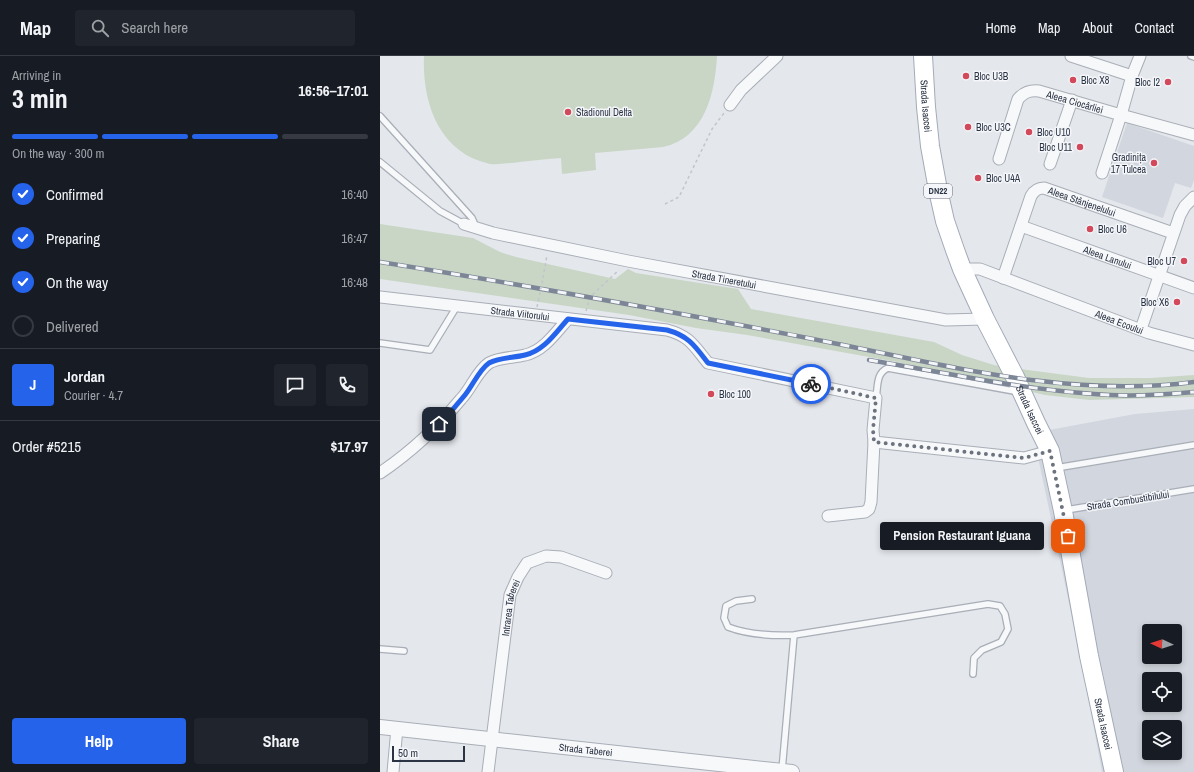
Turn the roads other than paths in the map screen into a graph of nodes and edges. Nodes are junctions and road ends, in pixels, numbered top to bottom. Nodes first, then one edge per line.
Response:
1 (777, 56) edge
2 (923, 56) edge
3 (1071, 56) edge
4 (1140, 56) edge
5 (1191, 56) edge
6 (1194, 57) edge
7 (1132, 76) junction
8 (1072, 100) junction
9 (730, 105) road end
10 (1121, 115) junction
11 (380, 116) edge
12 (1194, 135) edge
13 (999, 158) dead end
14 (380, 162) edge
15 (1050, 164) dead end
16 (1102, 173) dead end
17 (1193, 199) edge
18 (464, 224) joint
19 (1021, 226) junction
20 (476, 227) junction
21 (1173, 233) junction
22 (962, 269) junction
23 (1158, 276) junction
24 (1003, 278) junction
25 (1194, 288) edge
26 (380, 297) edge
27 (457, 306) junction
28 (568, 319) junction
29 (985, 319) junction
30 (1141, 329) junction
31 (380, 344) edge
32 (1194, 345) edge
33 (1022, 393) junction
34 (876, 398) junction
35 (874, 442) junction
36 (1194, 445) edge
37 (1050, 451) junction
38 (1054, 468) junction
39 (380, 473) edge
40 (1194, 489) edge
41 (1063, 511) junction
42 (828, 516) dead end
43 (606, 573) dead end
44 (752, 599) dead end
45 (794, 635) junction
46 (380, 649) edge
47 (404, 651) dead end
48 (973, 674) dead end
49 (380, 727) edge
50 (397, 728) junction
51 (493, 739) junction
52 (787, 771) edge
53 (393, 772) edge
54 (488, 772) edge
55 (1114, 772) edge

1 - 9 street
2 - 22 main road, Strada Isaccei / DN22
3 - 7 street
4 - 7 street
5 - 6 lane
7 - 10 street
8 - 10 street, Aleea Ciocârliei
8 - 13 street, Aleea Ciocârliei
8 - 15 street
10 - 12 street, Aleea Ciocârliei
10 - 16 street
11 - 20 lane
14 - 18 lane
17 - 21 street, Aleea Ecoului
18 - 20 street, Strada Tineretului
19 - 21 street, Aleea Stânjenelului
19 - 23 street, Aleea Lanului
19 - 24 street
20 - 29 street, Strada Tineretului
21 - 23 street, Aleea Ecoului
22 - 24 street, Aleea Ecoului
22 - 29 main road, Strada Isaccei / DN22
23 - 25 street, Aleea Lanului
23 - 30 street, Aleea Ecoului
24 - 30 street, Aleea Ecoului
26 - 27 street, Strada Viitorului
27 - 28 street, Strada Viitorului
27 - 31 lane
28 - 34 street, Strada Viitorului
28 - 39 street
29 - 33 main road, Strada Isaccei / DN22
30 - 32 street
33 - 34 lane
33 - 37 main road, Strada Isaccei / DN22
34 - 35 street
35 - 37 street
35 - 42 street
36 - 38 lane
37 - 38 main road, Strada Isaccei / DN22
38 - 41 main road, Strada Isaccei / DN22
40 - 41 lane, Strada Combustibilului
41 - 55 main road, Strada Isaccei / DN22
43 - 51 street, Intrarea Taberei
44 - 45 lane
45 - 48 lane
45 - 52 lane
46 - 47 lane
49 - 50 street, Strada Taberei
50 - 51 street, Strada Taberei
50 - 53 street
51 - 52 street, Strada Taberei
51 - 54 street, Intrarea Taberei

